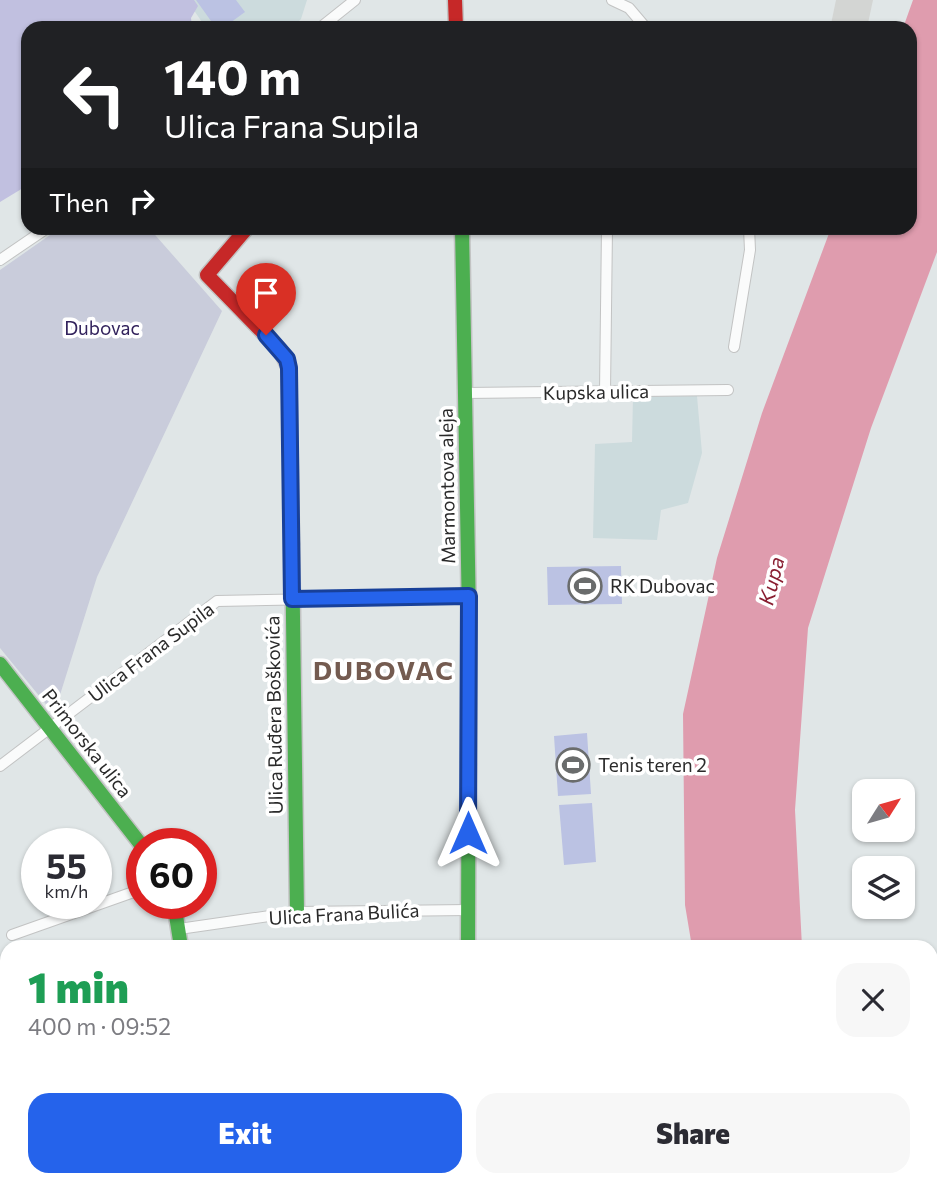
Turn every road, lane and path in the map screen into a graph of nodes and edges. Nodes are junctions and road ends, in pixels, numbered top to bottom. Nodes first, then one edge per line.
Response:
1 (355, 0) edge
2 (455, 0) edge
3 (612, 0) edge
4 (329, 21) edge
5 (456, 21) edge
6 (640, 21) edge
7 (37, 235) edge
8 (241, 235) edge
9 (462, 235) edge
10 (607, 235) edge
11 (749, 235) edge
12 (0, 260) edge
13 (734, 346) dead end
14 (728, 390) dead end
15 (605, 392) junction
16 (465, 393) junction
17 (469, 596) junction
18 (292, 599) junction
19 (0, 664) edge
20 (51, 727) junction
21 (0, 766) edge
22 (128, 828) edge
23 (126, 895) edge
24 (468, 910) junction
25 (297, 912) junction
26 (177, 919) edge
27 (179, 929) junction
28 (12, 935) dead end
29 (180, 940) edge
30 (468, 940) edge

1 - 4 street
2 - 5 main road
3 - 6 street
7 - 12 street
8 - 18 main road, Ulica Ruđera Boškovića
9 - 16 main road, Marmontova aleja
10 - 15 street
11 - 13 street
14 - 15 street, Kupska ulica
15 - 16 street, Kupska ulica
16 - 17 main road, Marmontova aleja
17 - 18 street, Ulica Frana Supila
17 - 24 main road, Marmontova aleja
18 - 20 street, Ulica Frana Supila
18 - 25 main road, Ulica Ruđera Boškovića
19 - 20 main road, Primorska ulica
20 - 21 street, Ulica Frana Supila
20 - 22 main road, Primorska ulica
23 - 28 street
24 - 25 street, Ulica Frana Bulića
24 - 30 main road, Marmontova aleja
25 - 27 street, Ulica Frana Bulića
26 - 27 main road
27 - 29 main road

